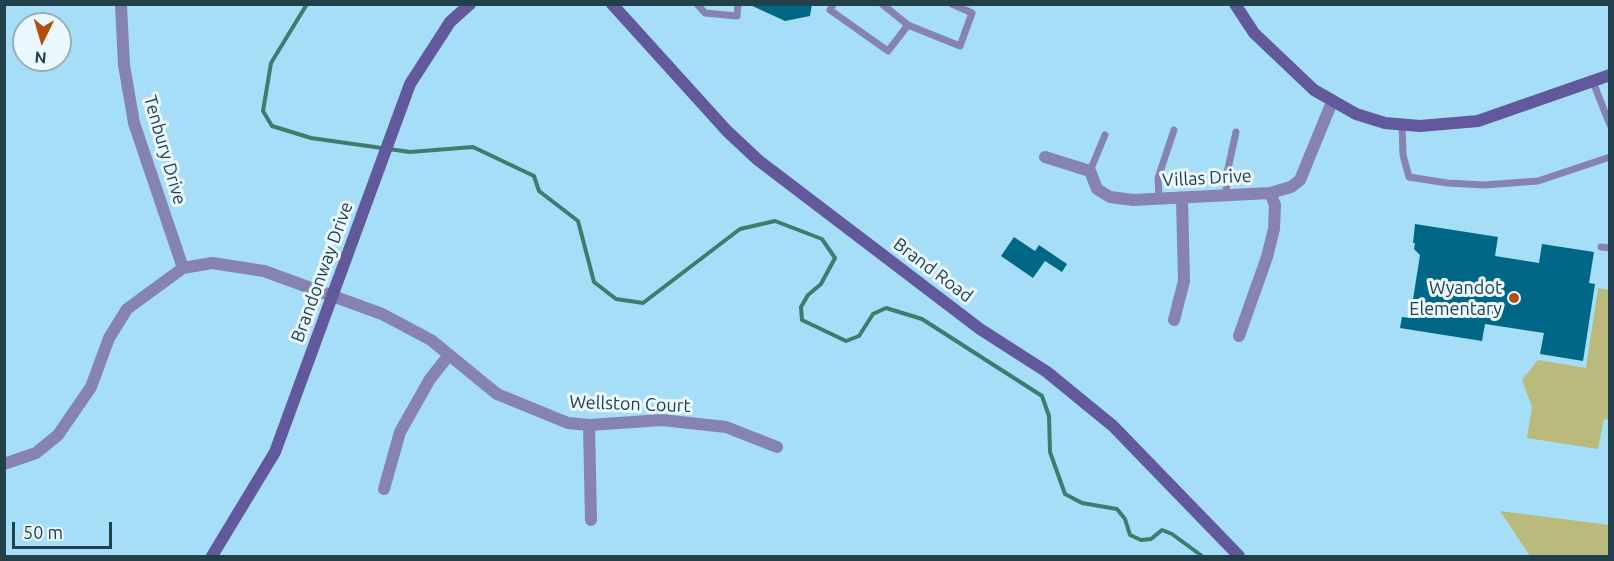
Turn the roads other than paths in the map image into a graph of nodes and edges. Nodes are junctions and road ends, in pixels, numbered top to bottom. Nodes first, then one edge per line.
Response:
1 (121, 4) edge
2 (470, 4) edge
3 (612, 4) edge
4 (697, 4) edge
5 (738, 4) edge
6 (833, 4) edge
7 (882, 4) edge
8 (952, 4) edge
9 (1235, 4) edge
10 (908, 25) junction
11 (1610, 75) edge
12 (1593, 82) junction
13 (1332, 102) junction
14 (1402, 124) junction
15 (1610, 125) edge
16 (1174, 130) dead end
17 (1236, 132) dead end
18 (1105, 135) dead end
19 (1045, 157) dead end
20 (1610, 157) edge
21 (1090, 171) junction
22 (1270, 193) junction
23 (1226, 196) junction
24 (1182, 198) junction
25 (1159, 199) junction
26 (1601, 247) dead end
27 (1610, 248) edge
28 (183, 268) junction
29 (333, 295) junction
30 (1174, 320) dead end
31 (1239, 336) dead end
32 (449, 355) junction
33 (589, 425) junction
34 (777, 447) dead end
35 (4, 464) edge
36 (384, 489) dead end
37 (591, 520) dead end
38 (212, 556) edge
39 (1239, 556) edge

1 - 28 street, Tenbury Drive
2 - 29 street, Brandonway Drive
3 - 39 street, Brand Road
4 - 5 lane
6 - 10 lane
7 - 10 lane
8 - 10 lane
9 - 13 street
11 - 12 street
12 - 14 street
12 - 15 lane
13 - 14 street
13 - 22 street, Villas Drive
14 - 20 lane
16 - 25 lane
17 - 23 lane
18 - 21 lane
19 - 21 street
21 - 25 street, Villas Drive
22 - 23 street, Villas Drive
22 - 31 street
23 - 24 street, Villas Drive
24 - 25 street, Villas Drive
24 - 30 street
26 - 27 lane
28 - 29 street, Wellston Court
28 - 35 street
29 - 32 street, Wellston Court
29 - 38 street, Brandonway Drive
32 - 33 street, Wellston Court
32 - 36 street
33 - 34 street, Wellston Court
33 - 37 street

